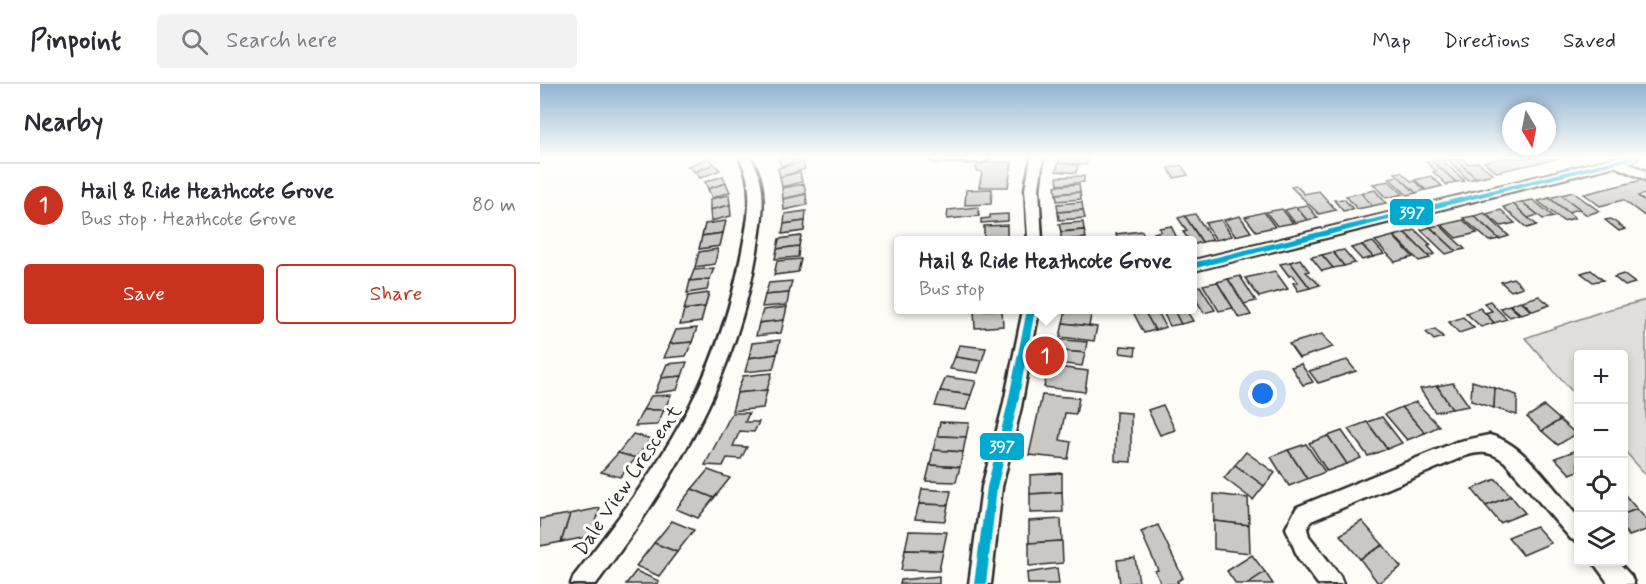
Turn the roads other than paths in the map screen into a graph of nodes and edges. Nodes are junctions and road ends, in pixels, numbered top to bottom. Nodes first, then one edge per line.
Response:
1 (755, 181) edge
2 (1032, 181) edge
3 (1537, 181) edge
4 (1035, 236) edge
5 (1197, 265) edge
6 (1030, 314) edge
7 (1574, 527) edge
8 (1608, 566) edge
9 (582, 584) edge
10 (980, 584) edge
11 (1332, 584) edge
12 (1623, 584) edge

1 - 9 street, Dale View Crescent
2 - 4 street
3 - 5 street
6 - 10 street
7 - 11 street
8 - 12 street

